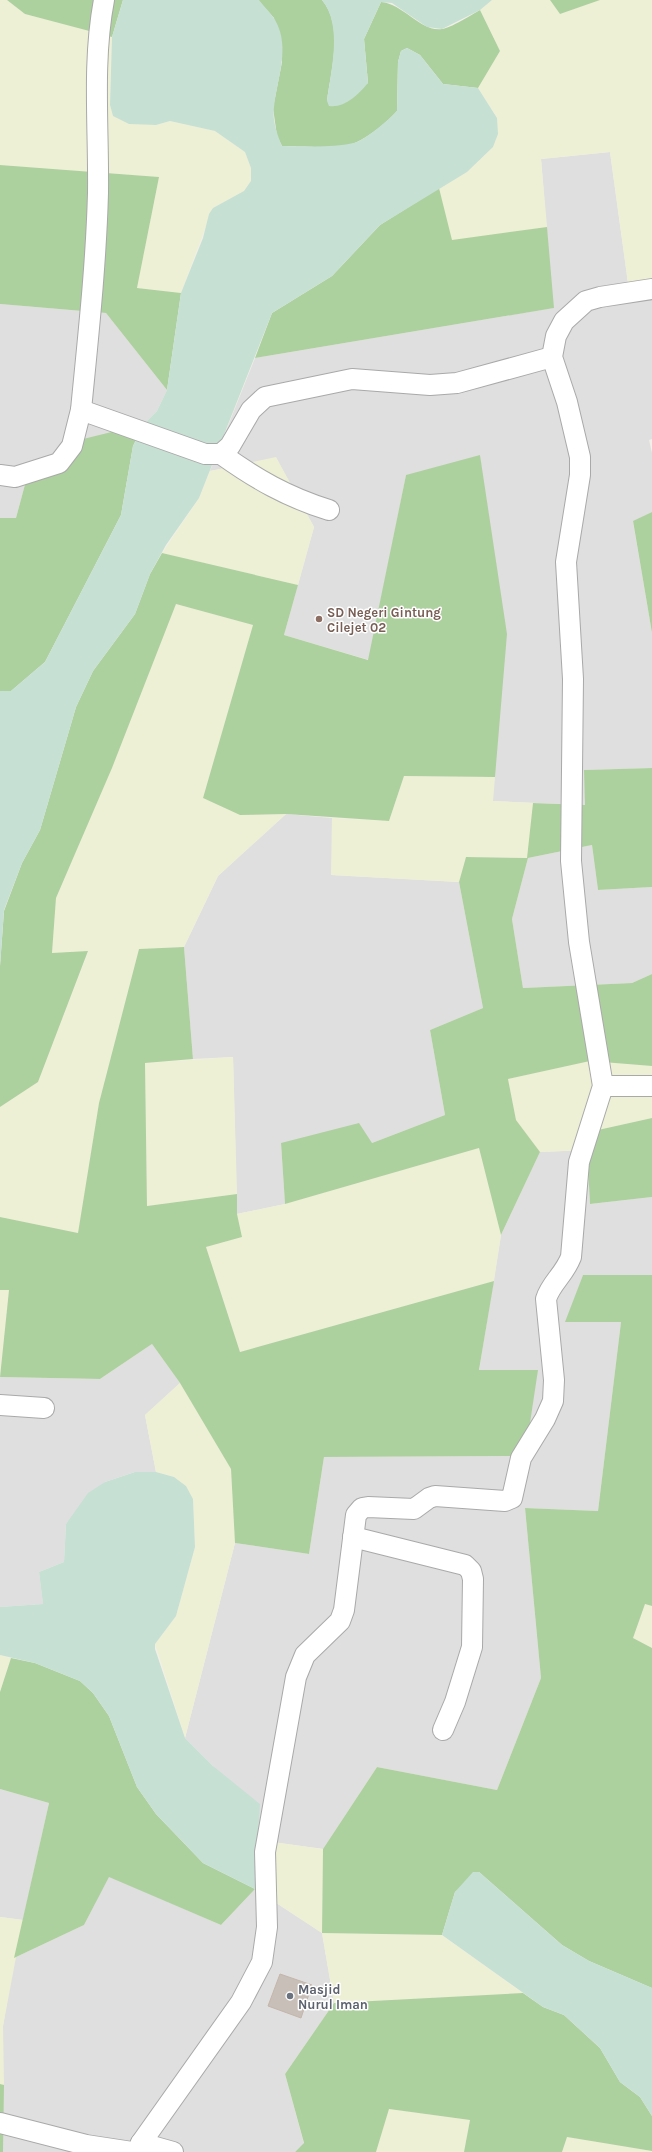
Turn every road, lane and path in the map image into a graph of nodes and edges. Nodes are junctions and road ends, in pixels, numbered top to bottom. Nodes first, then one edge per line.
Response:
1 (104, 0) edge
2 (652, 289) edge
3 (552, 357) junction
4 (81, 410) junction
5 (221, 454) junction
6 (0, 475) edge
7 (329, 510) dead end
8 (604, 1086) junction
9 (652, 1086) edge
10 (0, 1405) edge
11 (44, 1408) dead end
12 (354, 1537) junction
13 (443, 1730) dead end
14 (0, 2123) edge
15 (137, 2149) edge
16 (173, 2152) edge

1 - 4 street
2 - 3 street
3 - 5 street
3 - 8 street
4 - 5 street
4 - 6 street
5 - 7 street
8 - 9 street
8 - 12 street
10 - 11 street
12 - 13 street
12 - 15 street
14 - 15 street
15 - 16 street

